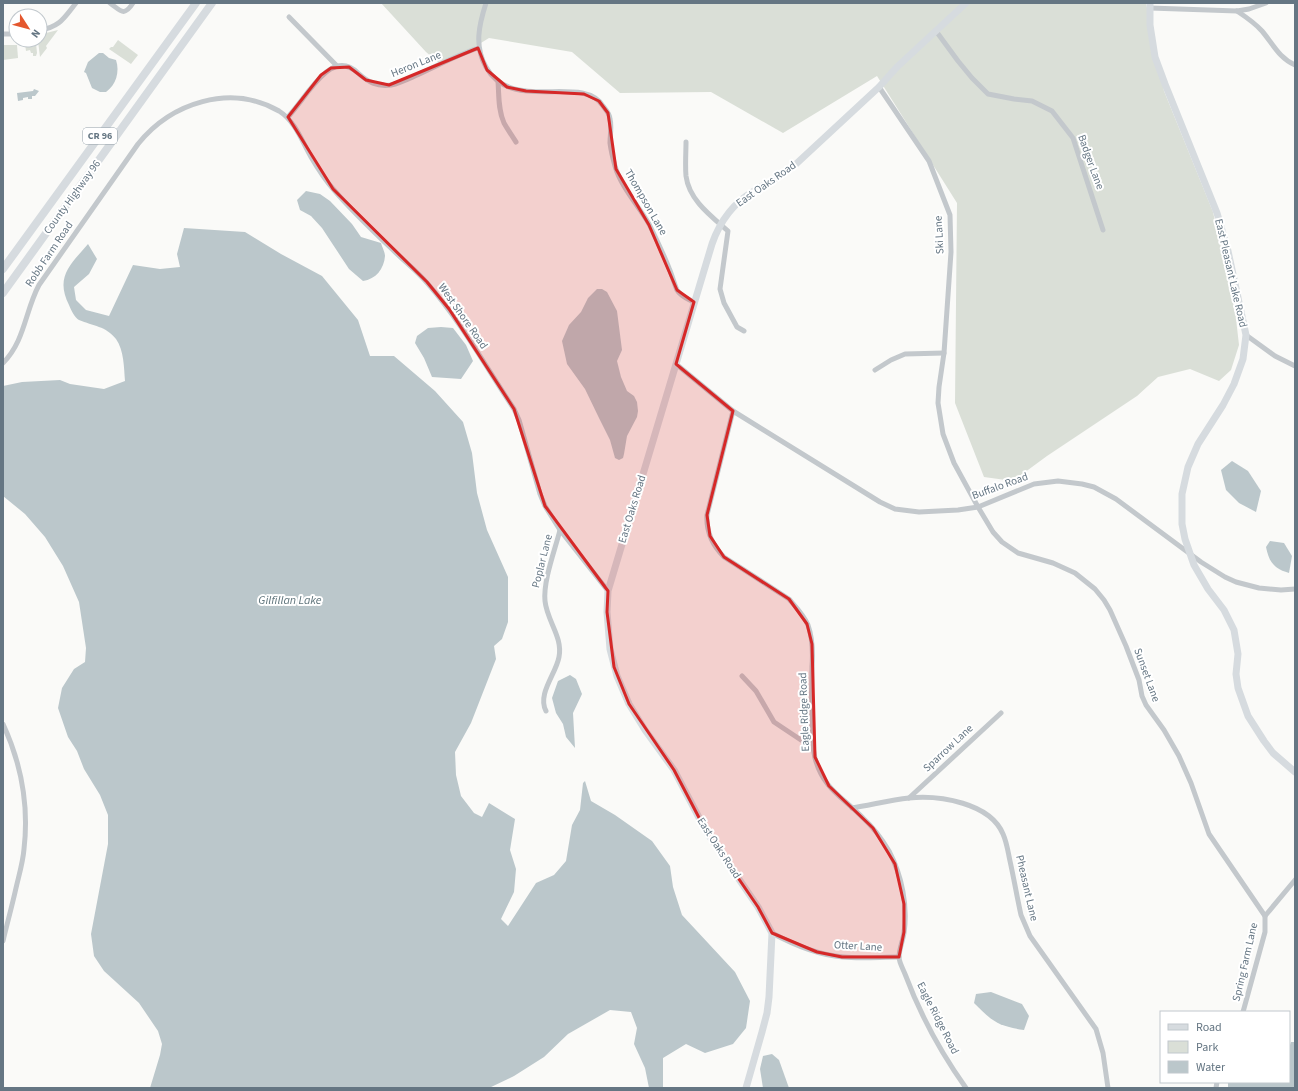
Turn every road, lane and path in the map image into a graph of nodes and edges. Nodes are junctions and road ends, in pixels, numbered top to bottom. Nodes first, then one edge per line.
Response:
1 (76, 3) edge
2 (110, 3) edge
3 (133, 3) edge
4 (196, 3) edge
5 (211, 3) edge
6 (486, 3) edge
7 (966, 3) edge
8 (1266, 3) edge
9 (1150, 5) edge
10 (1237, 11) junction
11 (289, 17) dead end
12 (48, 29) edge
13 (936, 31) junction
14 (478, 48) junction
15 (1295, 65) edge
16 (337, 66) junction
17 (498, 81) junction
18 (879, 87) junction
19 (288, 118) junction
20 (516, 142) dead end
21 (686, 142) dead end
22 (720, 224) junction
23 (1103, 230) dead end
24 (3, 269) edge
25 (3, 293) edge
26 (694, 302) junction
27 (744, 332) dead end
28 (1246, 335) junction
29 (944, 353) junction
30 (3, 363) edge
31 (676, 364) junction
32 (1295, 366) edge
33 (875, 370) dead end
34 (733, 411) junction
35 (978, 507) junction
36 (560, 530) junction
37 (1190, 553) junction
38 (1295, 589) edge
39 (608, 590) junction
40 (742, 676) dead end
41 (546, 711) dead end
42 (1001, 713) dead end
43 (3, 724) edge
44 (813, 743) junction
45 (1295, 772) edge
46 (909, 798) junction
47 (852, 808) junction
48 (1295, 880) edge
49 (1265, 916) junction
50 (772, 933) junction
51 (4, 934) edge
52 (3, 941) edge
53 (899, 957) junction
54 (1243, 1011) edge
55 (746, 1088) edge
56 (966, 1088) edge
57 (1108, 1088) edge

1 - 12 street
2 - 3 street
4 - 24 main road, County Highway 96 / CR 96
5 - 25 main road, County Highway 96 / CR 96
6 - 14 street, Thompson Lane
7 - 13 street, East Oaks Road
8 - 10 street
9 - 10 street
9 - 28 street, East Pleasant Lake Road
10 - 15 street
11 - 16 street, Heron Lane
13 - 18 street, East Oaks Road
13 - 23 street, Badger Lane
14 - 16 street, Heron Lane
14 - 17 street, Thompson Lane
16 - 19 street
17 - 20 street
17 - 26 street, Thompson Lane
18 - 22 street, East Oaks Road
18 - 29 street, Ski Lane
19 - 30 street, Robb Farm Road
19 - 36 street, West Shore Road
21 - 22 street
22 - 26 street, East Oaks Road
22 - 27 street
26 - 31 street, East Oaks Road
28 - 32 street
28 - 37 street, East Pleasant Lake Road
29 - 33 street
29 - 35 street, Ski Lane
31 - 34 street, Buffalo Road
31 - 39 street, East Oaks Road
34 - 35 street, Buffalo Road
34 - 44 street, Eagle Ridge Road
35 - 37 street, Buffalo Road
35 - 49 street, Sunset Lane
36 - 39 street, West Shore Road
36 - 41 street, Poplar Lane
37 - 38 street, Buffalo Road
37 - 45 street, East Pleasant Lake Road
39 - 50 street, East Oaks Road
40 - 44 street
42 - 46 street, Sparrow Lane
43 - 51 street
44 - 47 street, Eagle Ridge Road
46 - 47 street, Pheasant Lane
46 - 57 street, Pheasant Lane
47 - 53 street, Eagle Ridge Road
48 - 49 street, Spring Farm Lane
49 - 54 street, Spring Farm Lane
50 - 53 street, Otter Lane
50 - 55 street
51 - 52 street
53 - 56 street, Eagle Ridge Road

